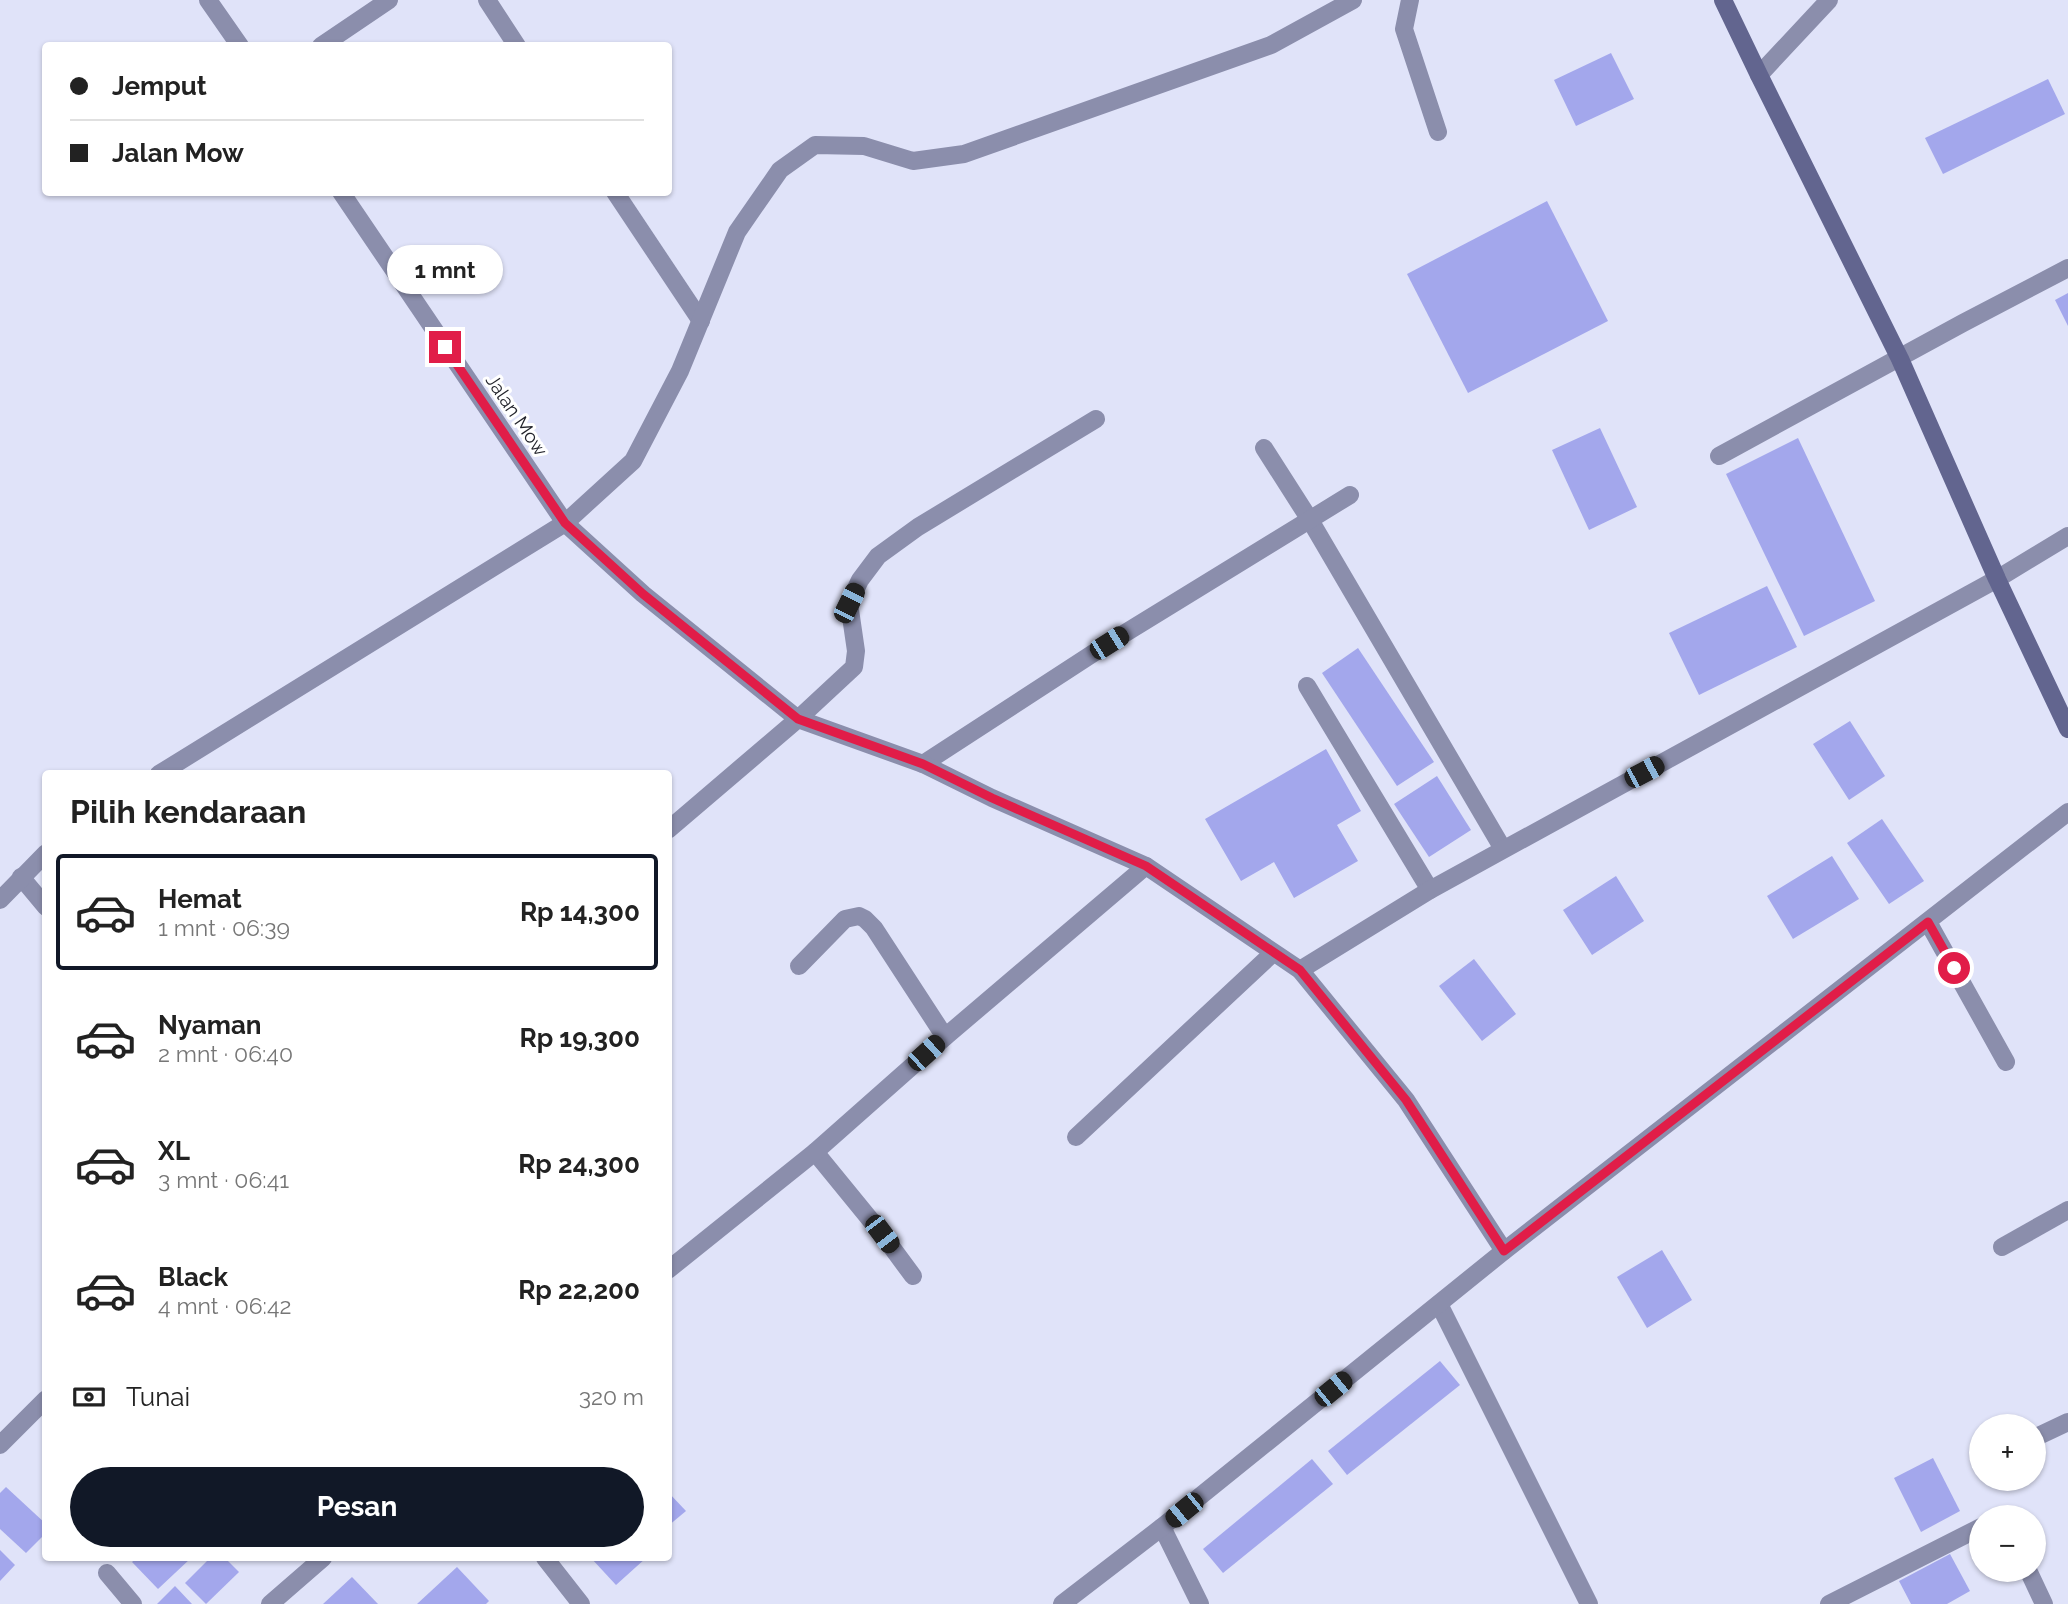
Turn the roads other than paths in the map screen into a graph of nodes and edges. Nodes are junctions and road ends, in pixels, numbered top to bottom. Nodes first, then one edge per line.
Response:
1 (208, 0) edge
2 (389, 0) edge
3 (487, 0) edge
4 (1353, 0) edge
5 (1410, 0) edge
6 (1723, 0) edge
7 (1829, 0) edge
8 (237, 42) edge
9 (327, 42) edge
10 (514, 42) edge
11 (1759, 75) junction
12 (1438, 132) dead end
13 (344, 196) edge
14 (618, 196) edge
15 (2068, 268) edge
16 (701, 321) junction
17 (1900, 359) junction
18 (1096, 419) dead end
19 (1264, 448) dead end
20 (1719, 456) dead end
21 (1350, 495) dead end
22 (1310, 520) junction
23 (565, 523) junction
24 (2068, 536) edge
25 (1997, 579) junction
26 (1307, 686) dead end
27 (798, 719) junction
28 (2068, 729) edge
29 (923, 764) junction
30 (165, 770) edge
31 (2068, 812) edge
32 (672, 827) edge
33 (1503, 849) junction
34 (42, 857) edge
35 (1146, 866) junction
36 (21, 877) junction
37 (1430, 890) junction
38 (0, 900) edge
39 (42, 901) edge
40 (1928, 922) junction
41 (1273, 953) junction
42 (799, 966) dead end
43 (1300, 970) junction
44 (944, 1037) junction
45 (2006, 1062) dead end
46 (1076, 1137) dead end
47 (815, 1152) junction
48 (2068, 1210) edge
49 (2002, 1247) dead end
50 (1504, 1251) junction
51 (672, 1267) edge
52 (913, 1276) dead end
53 (1439, 1304) junction
54 (42, 1403) edge
55 (2068, 1422) edge
56 (2046, 1432) edge
57 (0, 1445) edge
58 (1162, 1527) junction
59 (1969, 1533) edge
60 (320, 1561) edge
61 (547, 1561) edge
62 (107, 1573) dead end
63 (2034, 1582) edge
64 (133, 1604) edge
65 (270, 1604) edge
66 (580, 1604) edge
67 (1062, 1604) edge
68 (1200, 1604) edge
69 (1589, 1604) edge
70 (1829, 1604) edge
71 (2044, 1604) edge

1 - 8 street
2 - 9 street
3 - 10 street
4 - 16 street
5 - 12 street
6 - 11 main road
7 - 11 street
11 - 17 main road
13 - 23 street, Jalan Mow
14 - 16 street
15 - 17 street
16 - 23 street
17 - 20 street
17 - 25 main road
18 - 27 street
19 - 22 street
21 - 22 street
22 - 29 street
22 - 33 street
23 - 27 street, Jalan Mow
23 - 30 street
24 - 25 street
25 - 28 main road
25 - 33 street
26 - 37 street
27 - 29 street, Jalan Mow
27 - 32 street
29 - 35 street, Jalan Mow
31 - 40 street
33 - 37 street
34 - 36 street
35 - 41 street, Jalan Mow
35 - 44 street
36 - 38 street
36 - 39 street
37 - 43 street
40 - 45 street
40 - 50 street
41 - 43 street, Jalan Mow
41 - 46 street
42 - 44 street
43 - 50 street, Jalan Mow
44 - 47 street
47 - 51 street
47 - 52 street
48 - 49 street
50 - 53 street
53 - 58 street
53 - 69 street
54 - 57 street
55 - 56 street
58 - 67 street
58 - 68 street
59 - 70 street
60 - 65 street
61 - 66 street
62 - 64 street
63 - 71 street

